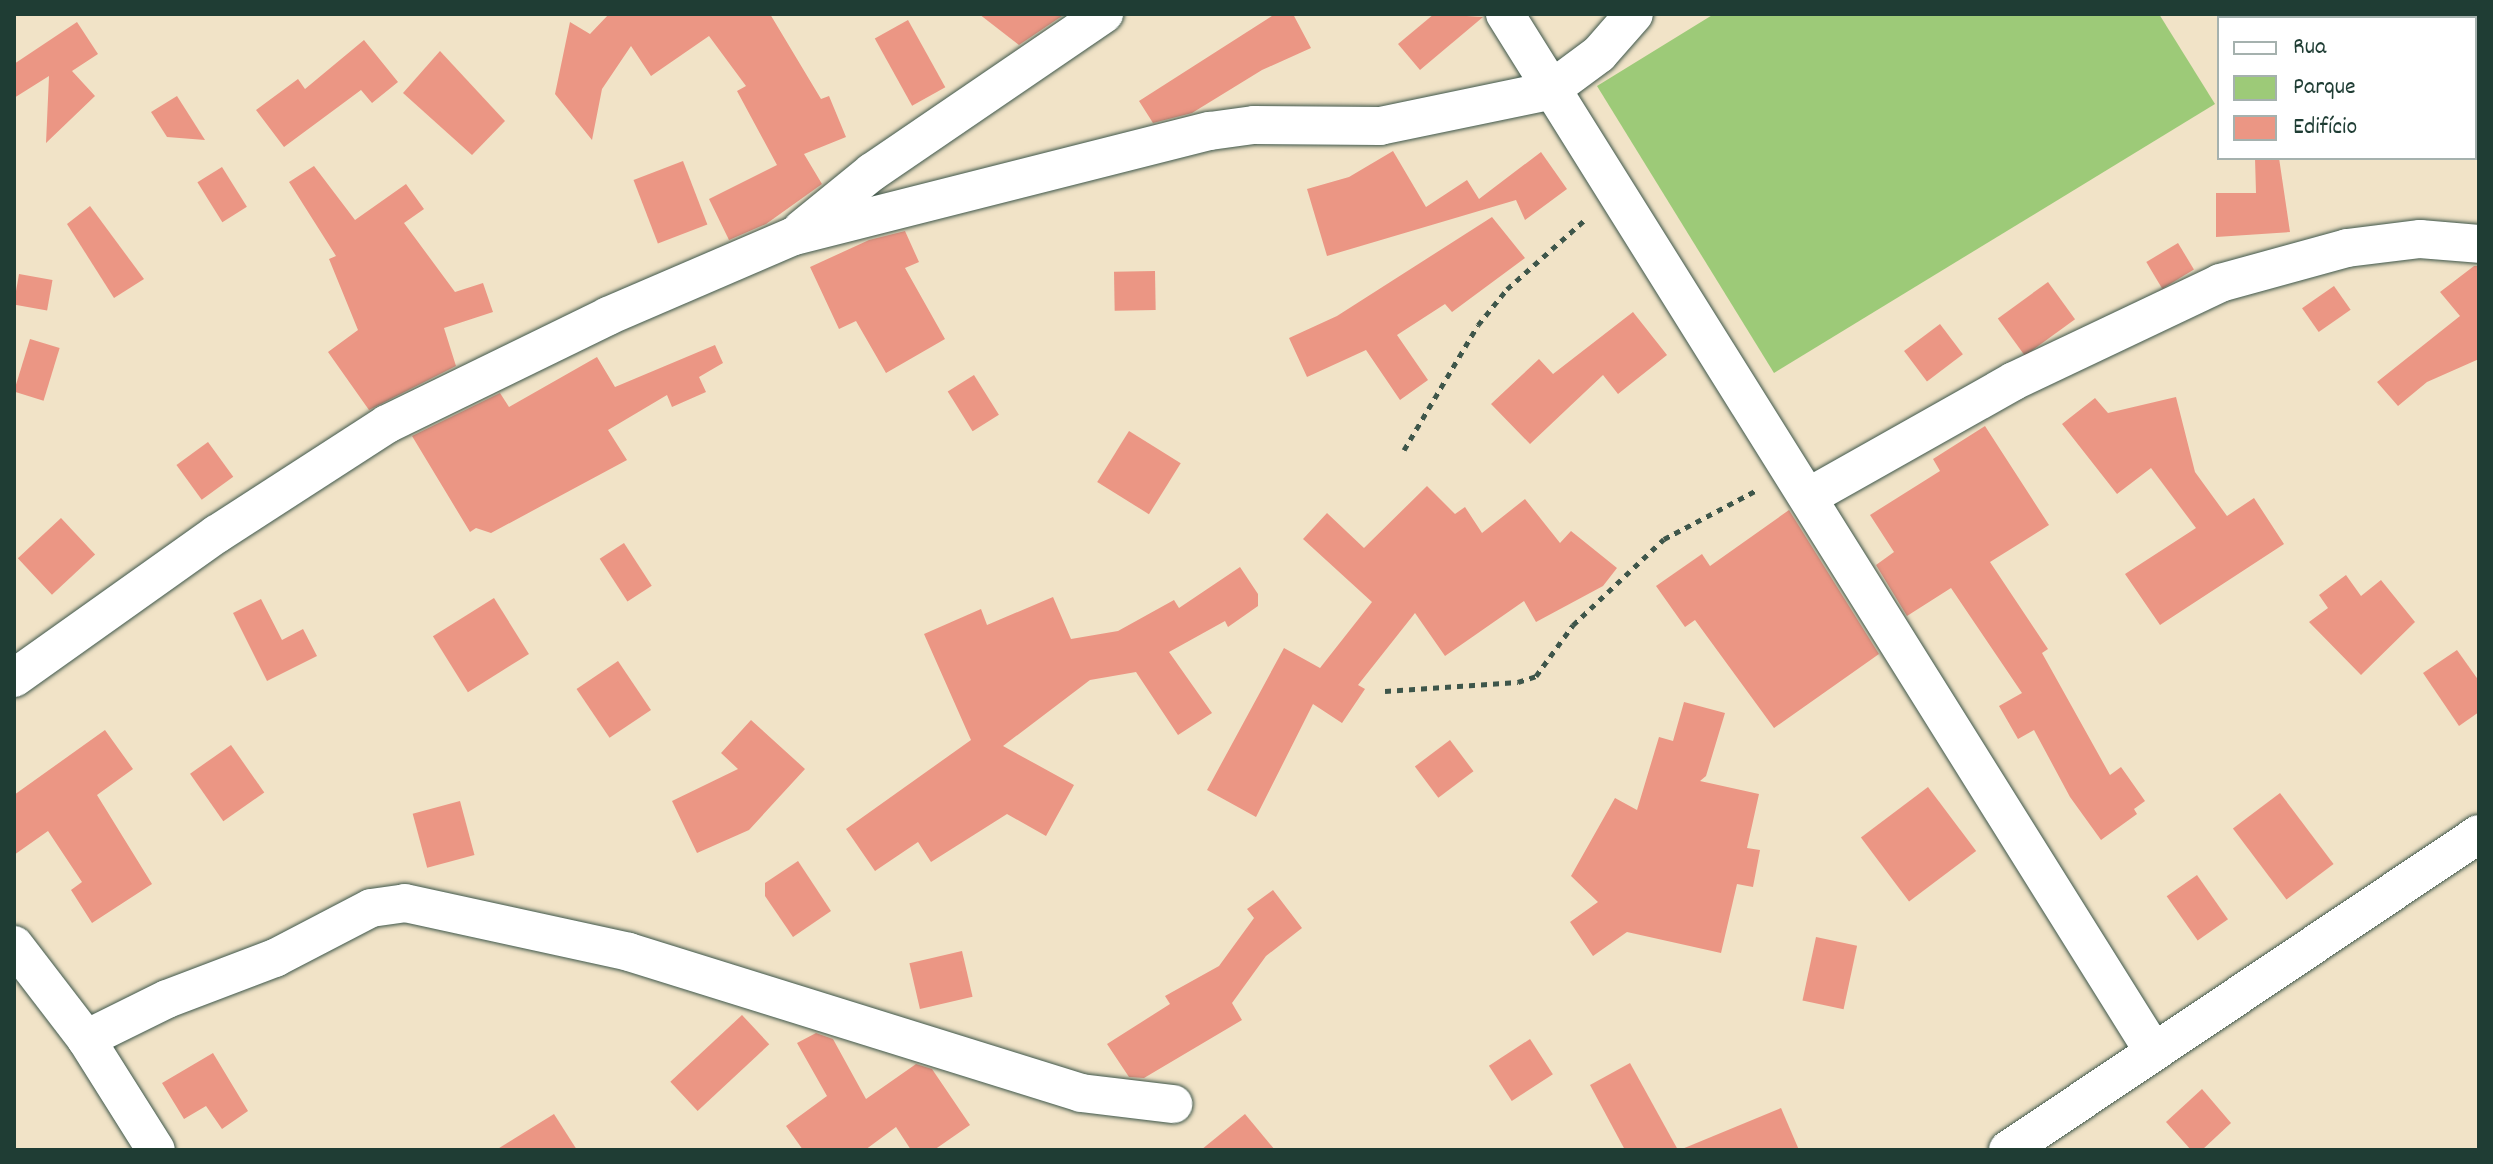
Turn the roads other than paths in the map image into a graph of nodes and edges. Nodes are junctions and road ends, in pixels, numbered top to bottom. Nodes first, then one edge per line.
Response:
1 (1104, 14) edge
2 (1505, 14) edge
3 (1634, 14) edge
4 (1549, 91) junction
5 (794, 236) junction
6 (2479, 244) edge
7 (1800, 482) junction
8 (14, 678) edge
9 (2479, 834) edge
10 (14, 945) edge
11 (86, 1039) junction
12 (2152, 1049) junction
13 (1173, 1104) dead end
14 (156, 1150) edge
15 (2008, 1150) edge

1 - 5 street
2 - 4 street
3 - 4 street
4 - 5 street
4 - 7 street
5 - 8 street
6 - 7 street
7 - 12 street
9 - 12 street
10 - 11 street
11 - 13 street
11 - 14 street
12 - 15 street

